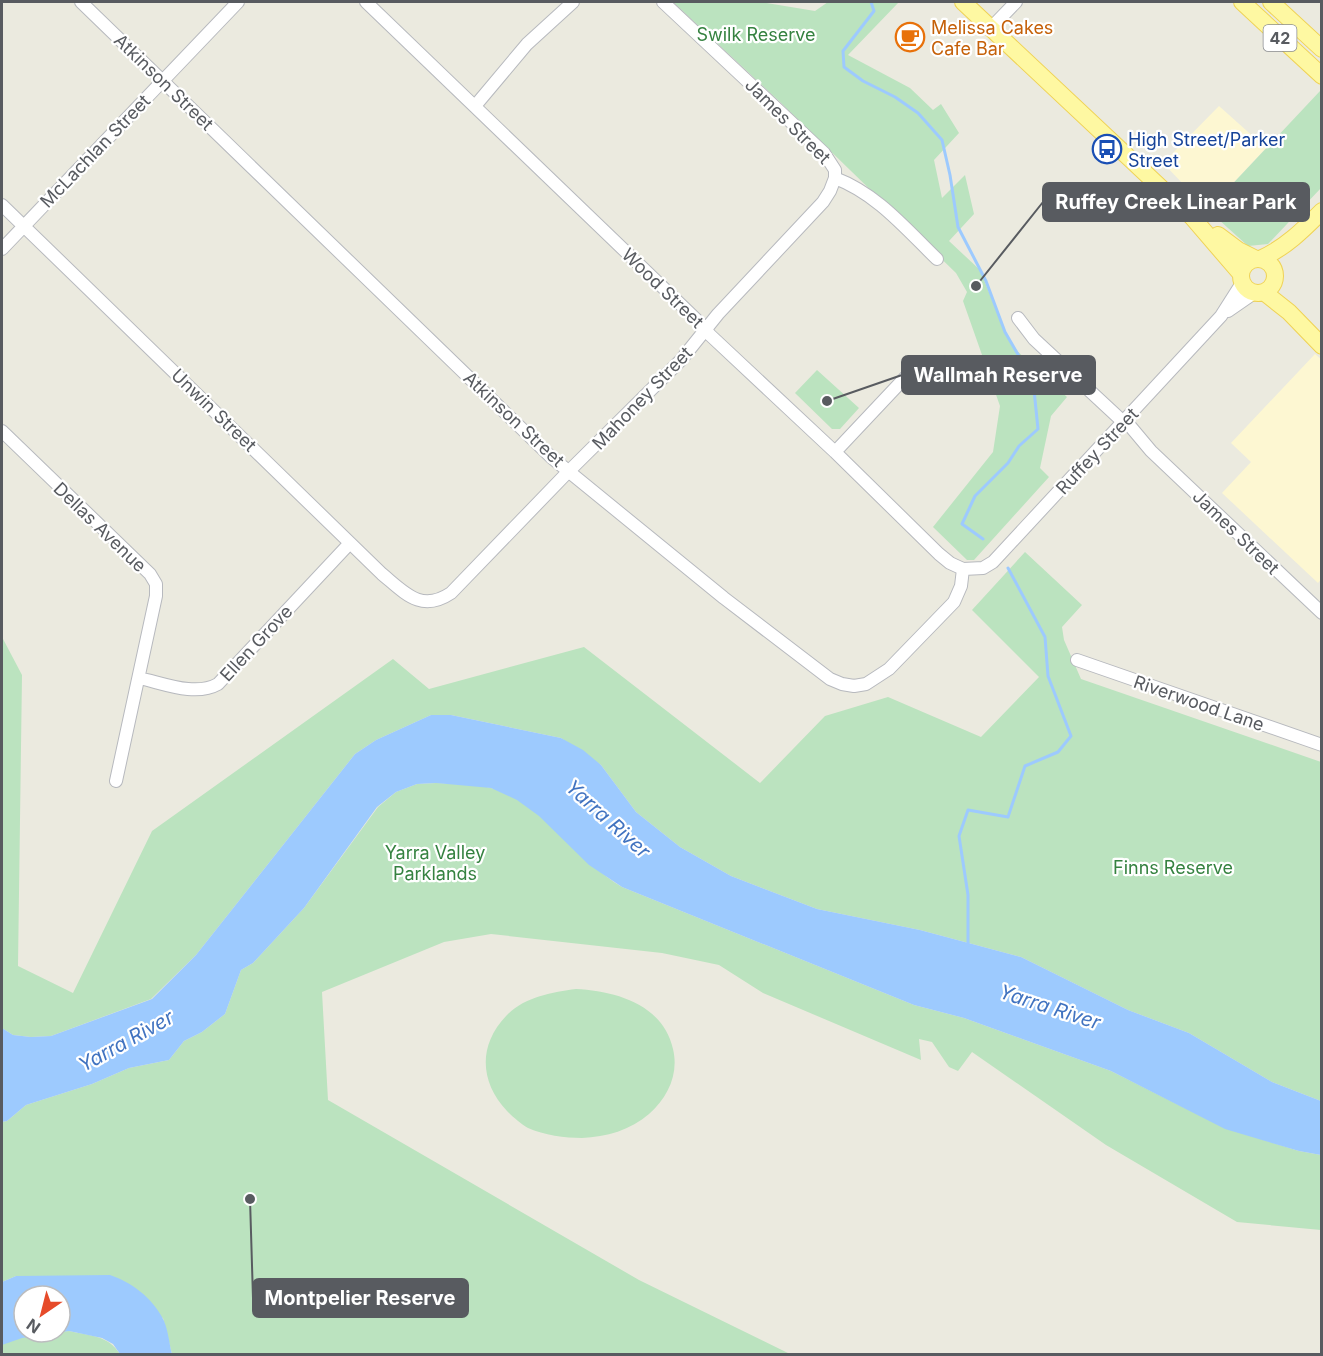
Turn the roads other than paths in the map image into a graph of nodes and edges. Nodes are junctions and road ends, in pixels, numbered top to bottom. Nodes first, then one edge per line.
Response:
1 (81, 2) edge
2 (238, 2) edge
3 (366, 2) edge
4 (573, 2) edge
5 (663, 2) edge
6 (963, 2) edge
7 (1016, 2) edge
8 (1242, 2) edge
9 (1271, 2) edge
10 (991, 28) junction
11 (1322, 49) edge
12 (1322, 76) edge
13 (163, 81) junction
14 (475, 106) junction
15 (835, 178) junction
16 (2, 205) edge
17 (1322, 211) edge
18 (1192, 217) junction
19 (23, 226) junction
20 (1302, 231) junction
21 (2, 249) edge
22 (937, 259) dead end
23 (1258, 259) junction
24 (1276, 276) junction
25 (1251, 286) junction
26 (1018, 318) dead end
27 (706, 330) junction
28 (1322, 331) edge
29 (1322, 346) edge
30 (916, 366) dead end
31 (1122, 424) junction
32 (2, 431) edge
33 (834, 452) junction
34 (570, 471) junction
35 (350, 543) junction
36 (963, 569) junction
37 (432, 602) joint
38 (1322, 612) edge
39 (1077, 660) dead end
40 (138, 678) junction
41 (1322, 745) edge
42 (116, 781) dead end

1 - 13 street, Atkinson Street
2 - 13 street, McLachlan Street
3 - 14 street, Wood Street
4 - 14 street
5 - 15 street, James Street
6 - 10 main road
7 - 10 street
8 - 12 main road, 42
9 - 11 main road, 42
10 - 18 main road
13 - 19 street, McLachlan Street
13 - 34 street, Atkinson Street
14 - 27 street, Wood Street
15 - 22 street, James Street
15 - 27 street, Mahoney Street
16 - 19 street, Unwin Street
17 - 20 main road
18 - 23 main road
18 - 25 main road
19 - 21 street, McLachlan Street
19 - 35 street, Unwin Street
20 - 23 main road
20 - 24 main road
23 - 24 main road
23 - 25 main road
24 - 25 main road
24 - 28 main road
25 - 29 main road
25 - 31 street, Ruffey Street
26 - 31 street, James Street
27 - 33 street, Wood Street
27 - 34 street, Mahoney Street
30 - 33 street
31 - 36 street, Ruffey Street
31 - 38 street, James Street
32 - 40 street, Dellas Avenue
33 - 36 street, Wood Street
34 - 36 street, Atkinson Street
34 - 37 street, Mahoney Street
35 - 37 street, Unwin Street
35 - 40 street, Ellen Grove
39 - 41 street, Riverwood Lane
40 - 42 street, Dellas Avenue

